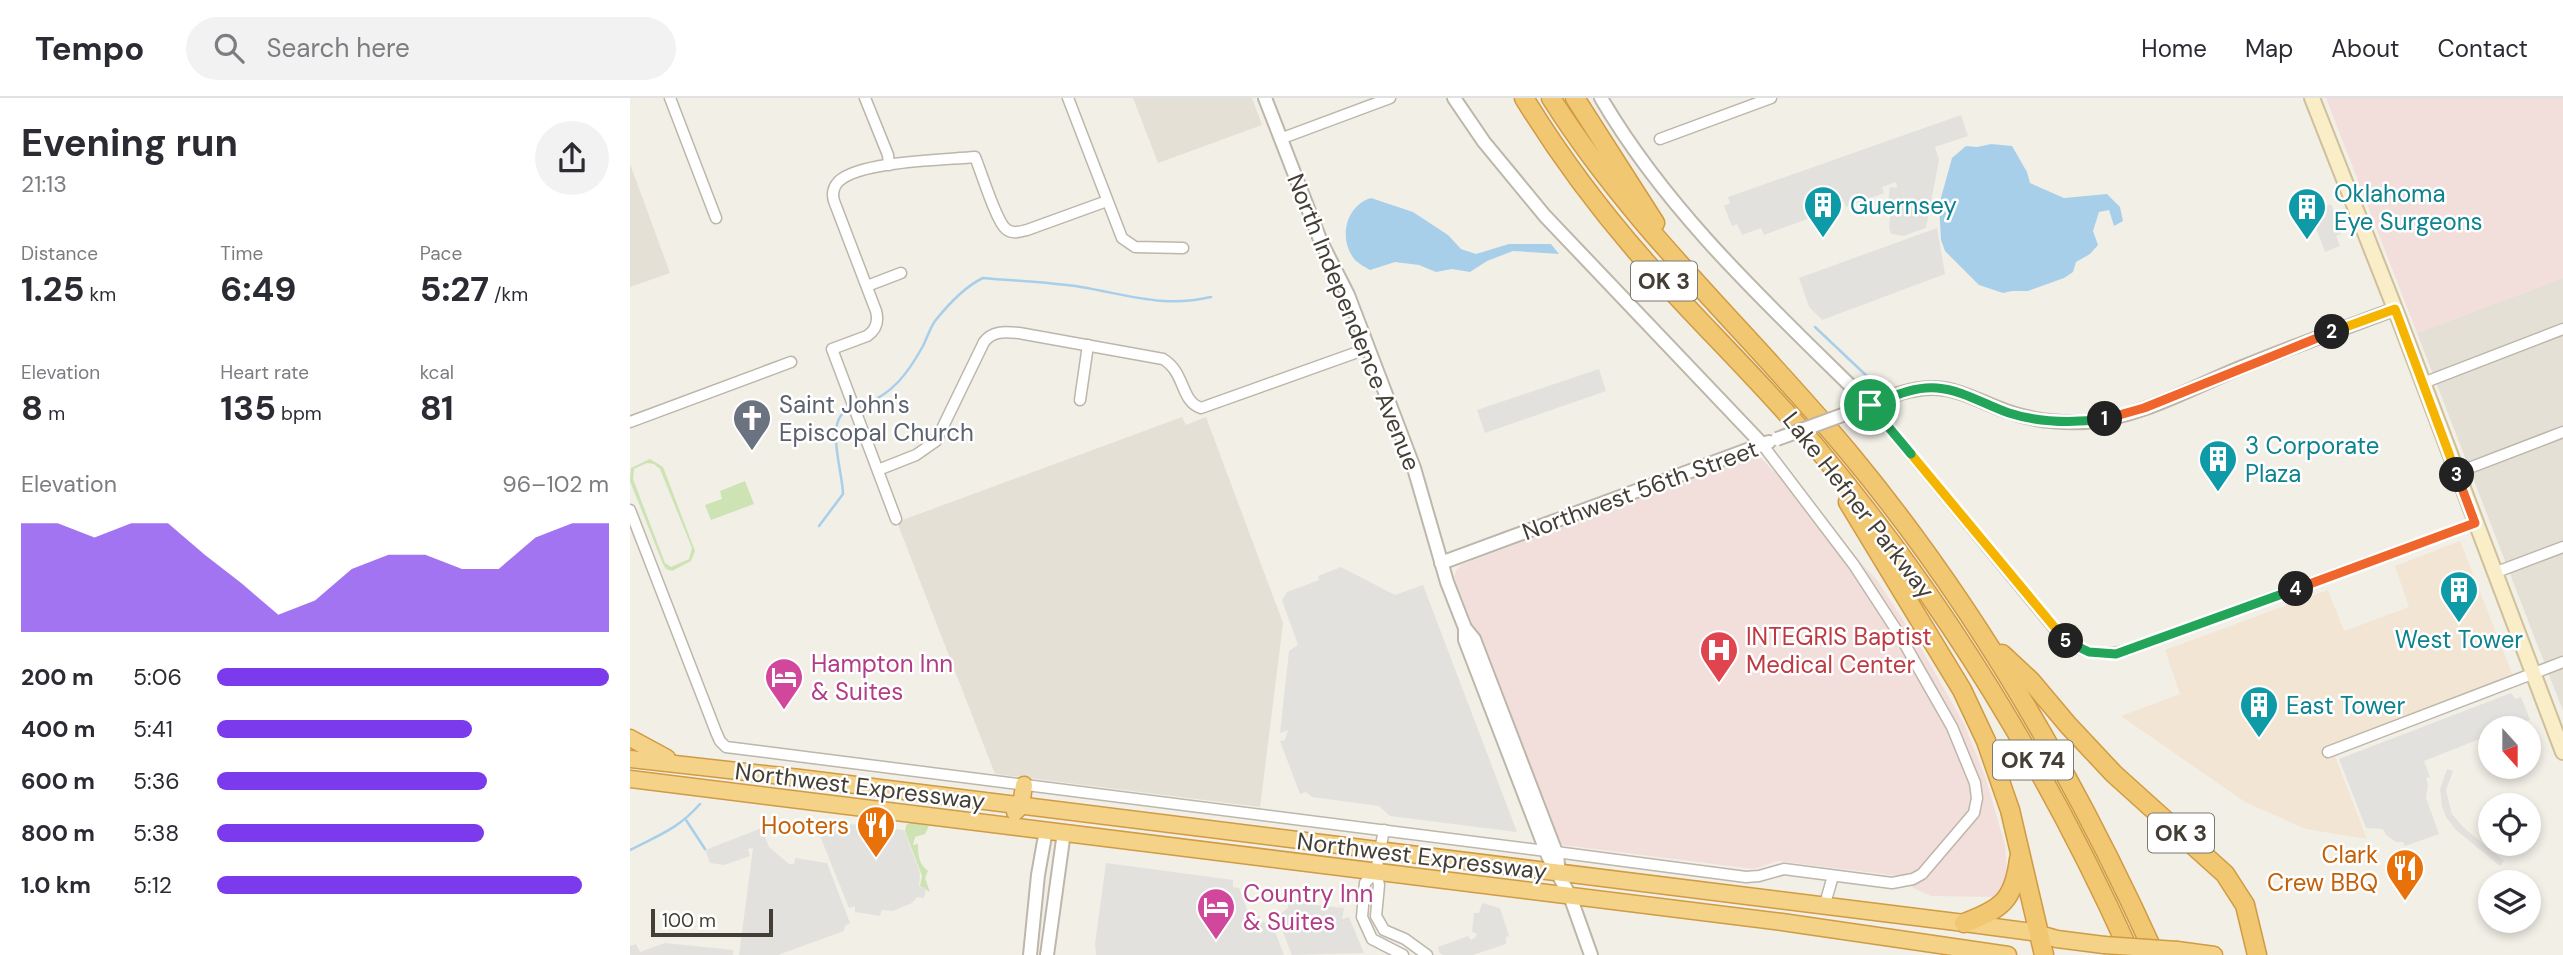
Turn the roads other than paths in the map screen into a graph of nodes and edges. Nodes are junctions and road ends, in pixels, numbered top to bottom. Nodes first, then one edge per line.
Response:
1 (670, 98) edge
2 (865, 98) edge
3 (1068, 98) edge
4 (1265, 98) edge
5 (1391, 98) edge
6 (1454, 98) edge
7 (1514, 98) edge
8 (1524, 98) edge
9 (1551, 98) edge
10 (1575, 98) edge
11 (1601, 98) edge
12 (1771, 98) edge
13 (2312, 98) edge
14 (1280, 139) junction
15 (1660, 139) dead end
16 (1552, 141) junction
17 (888, 165) junction
18 (1107, 201) junction
19 (716, 218) dead end
20 (1183, 248) dead end
21 (901, 273) dead end
22 (1693, 281) junction
23 (867, 286) junction
24 (2395, 309) junction
25 (2563, 329) edge
26 (1088, 345) junction
27 (1368, 348) junction
28 (791, 362) dead end
29 (2423, 383) junction
30 (1080, 400) dead end
31 (1870, 405) junction
32 (630, 422) edge
33 (2563, 432) edge
34 (1762, 444) junction
35 (1816, 447) junction
36 (878, 470) junction
37 (2456, 473) junction
38 (630, 510) edge
39 (897, 519) dead end
40 (2475, 523) junction
41 (2563, 547) edge
42 (1441, 563) junction
43 (2494, 573) junction
44 (1983, 636) junction
45 (2563, 662) edge
46 (2533, 673) junction
47 (630, 738) edge
48 (2328, 752) dead end
49 (2563, 752) edge
50 (630, 759) edge
51 (686, 765) junction
52 (630, 779) edge
53 (651, 781) junction
54 (1024, 785) junction
55 (630, 791) edge
56 (1021, 806) junction
57 (1069, 812) junction
58 (1003, 825) junction
59 (1046, 830) junction
60 (1384, 830) junction
61 (1063, 832) junction
62 (1380, 850) junction
63 (1551, 852) junction
64 (2019, 855) junction
65 (1376, 871) junction
66 (1559, 874) junction
67 (1038, 875) junction
68 (1833, 876) junction
69 (1057, 878) junction
70 (1570, 896) junction
71 (1824, 907) junction
72 (1938, 920) junction
73 (1782, 922) junction
74 (1965, 923) junction
75 (1854, 932) junction
76 (1394, 934) junction
77 (2039, 934) junction
78 (1387, 947) junction
79 (1919, 948) edge
80 (1030, 955) edge
81 (1046, 955) edge
82 (1404, 955) edge
83 (1427, 955) edge
84 (1591, 955) edge
85 (2008, 955) edge
86 (2044, 955) edge
87 (2131, 955) edge
88 (2155, 955) edge
89 (2214, 955) edge
90 (2257, 955) edge

1 - 19 street
2 - 17 street
3 - 18 street
4 - 14 street, North Independence Avenue
5 - 14 street
6 - 34 street
7 - 16 highway
8 - 16 highway, Lake Hefner Parkway / OK 3
9 - 22 highway, Lake Hefner Parkway / OK 3
10 - 22 highway
11 - 31 street
12 - 15 street
13 - 24 main road
14 - 27 street, North Independence Avenue
16 - 35 highway, Lake Hefner Parkway / OK 3
17 - 18 street
17 - 23 street
18 - 20 street
21 - 23 street
22 - 44 highway, Lake Hefner Parkway / OK 3
23 - 36 street
24 - 29 main road
24 - 31 street, Northwest 56th Street
25 - 29 street
26 - 27 street
26 - 30 street
26 - 36 street
27 - 42 street, North Independence Avenue
28 - 32 street
29 - 37 main road
31 - 34 street, Northwest 56th Street, bridge
31 - 40 street
33 - 37 street
34 - 42 street, Northwest 56th Street
34 - 68 street, Northwest Expressway
35 - 64 highway, OK 3
35 - 87 highway, Lake Hefner Parkway / OK 74
36 - 39 street
37 - 40 main road
38 - 54 street, Northwest Expressway
40 - 43 main road
41 - 43 street
42 - 63 street, North Independence Avenue
43 - 46 main road
44 - 88 highway, Lake Hefner Parkway / OK 74
44 - 90 highway, OK 3
45 - 46 street
46 - 48 street
46 - 49 main road
47 - 51 highway
50 - 51 highway, Northwest Expressway
51 - 56 highway, Northwest Expressway
52 - 53 highway, Northwest Expressway
53 - 55 highway
53 - 58 highway, Northwest Expressway
54 - 56 highway
54 - 60 street, Northwest Expressway
56 - 57 highway, Northwest Expressway
56 - 58 highway
57 - 59 highway
57 - 62 highway, Northwest Expressway
58 - 59 highway, Northwest Expressway
59 - 61 highway, Northwest Expressway
59 - 67 street
60 - 62 street
60 - 63 street, Northwest Expressway
61 - 65 highway, Northwest Expressway
61 - 69 street
62 - 65 street
62 - 66 highway, Northwest Expressway
63 - 66 street, North Independence Avenue
63 - 68 street, Northwest Expressway
64 - 74 highway
64 - 77 highway, OK 3
65 - 70 highway, Northwest Expressway
65 - 76 street
65 - 78 street
66 - 70 street, North Independence Avenue
66 - 71 highway, Northwest Expressway
67 - 69 street
67 - 80 street
68 - 71 street
69 - 81 street
70 - 73 highway, Northwest Expressway
70 - 84 street, North Independence Avenue
71 - 72 highway, Northwest Expressway
71 - 73 highway
72 - 74 highway, Northwest Expressway
72 - 75 highway
73 - 75 highway, Northwest Expressway
74 - 77 highway, Northwest Expressway
75 - 79 highway, Northwest Expressway
76 - 78 street
76 - 83 street
77 - 86 highway, OK 3
77 - 89 highway, Northwest Expressway, bridge
78 - 82 street
79 - 85 highway, Northwest Expressway

